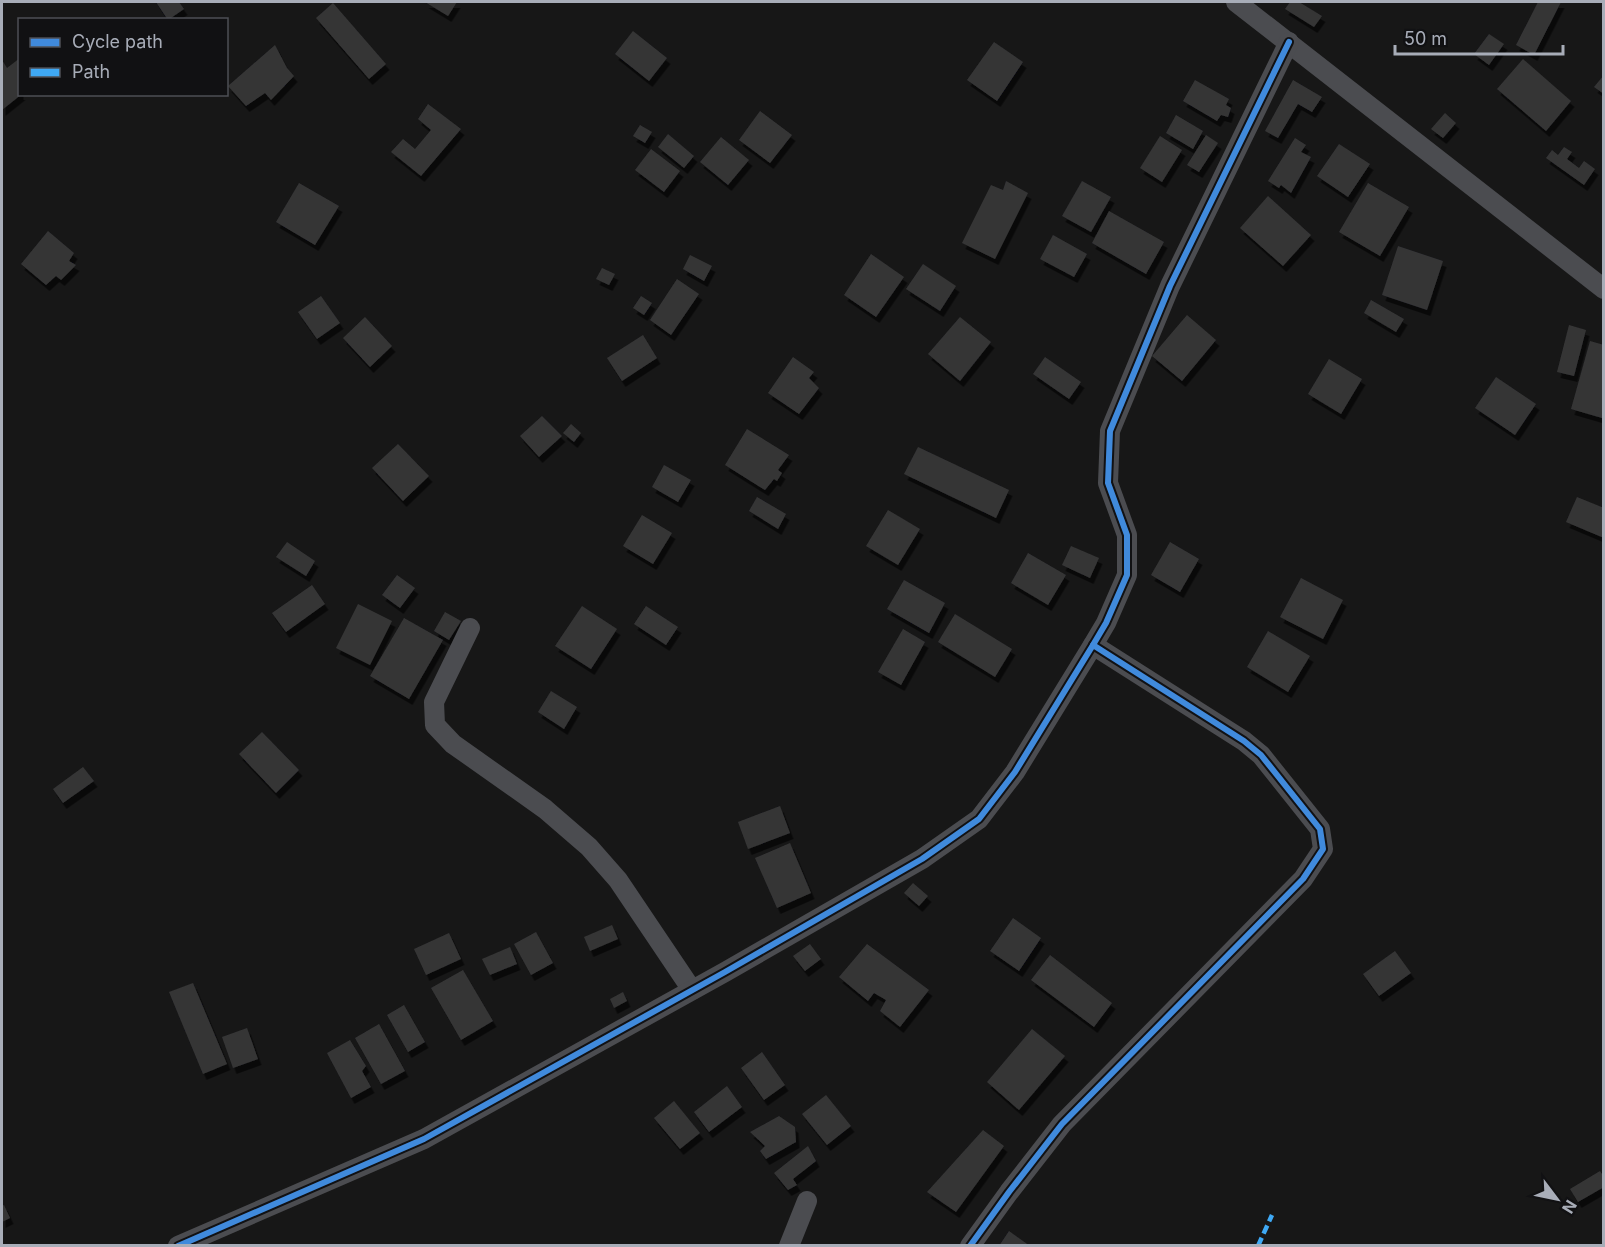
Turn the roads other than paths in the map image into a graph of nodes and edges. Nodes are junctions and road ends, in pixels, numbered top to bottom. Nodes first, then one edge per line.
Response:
1 (1236, 2) edge
2 (1289, 42) junction
3 (1604, 289) edge
4 (470, 628) dead end
5 (1093, 645) junction
6 (692, 990) junction
7 (807, 1201) dead end
8 (178, 1245) edge
9 (789, 1245) edge
10 (970, 1245) edge

1 - 2 street
2 - 3 street
2 - 5 street
4 - 6 street
5 - 6 street
5 - 10 street
6 - 8 street
7 - 9 street

